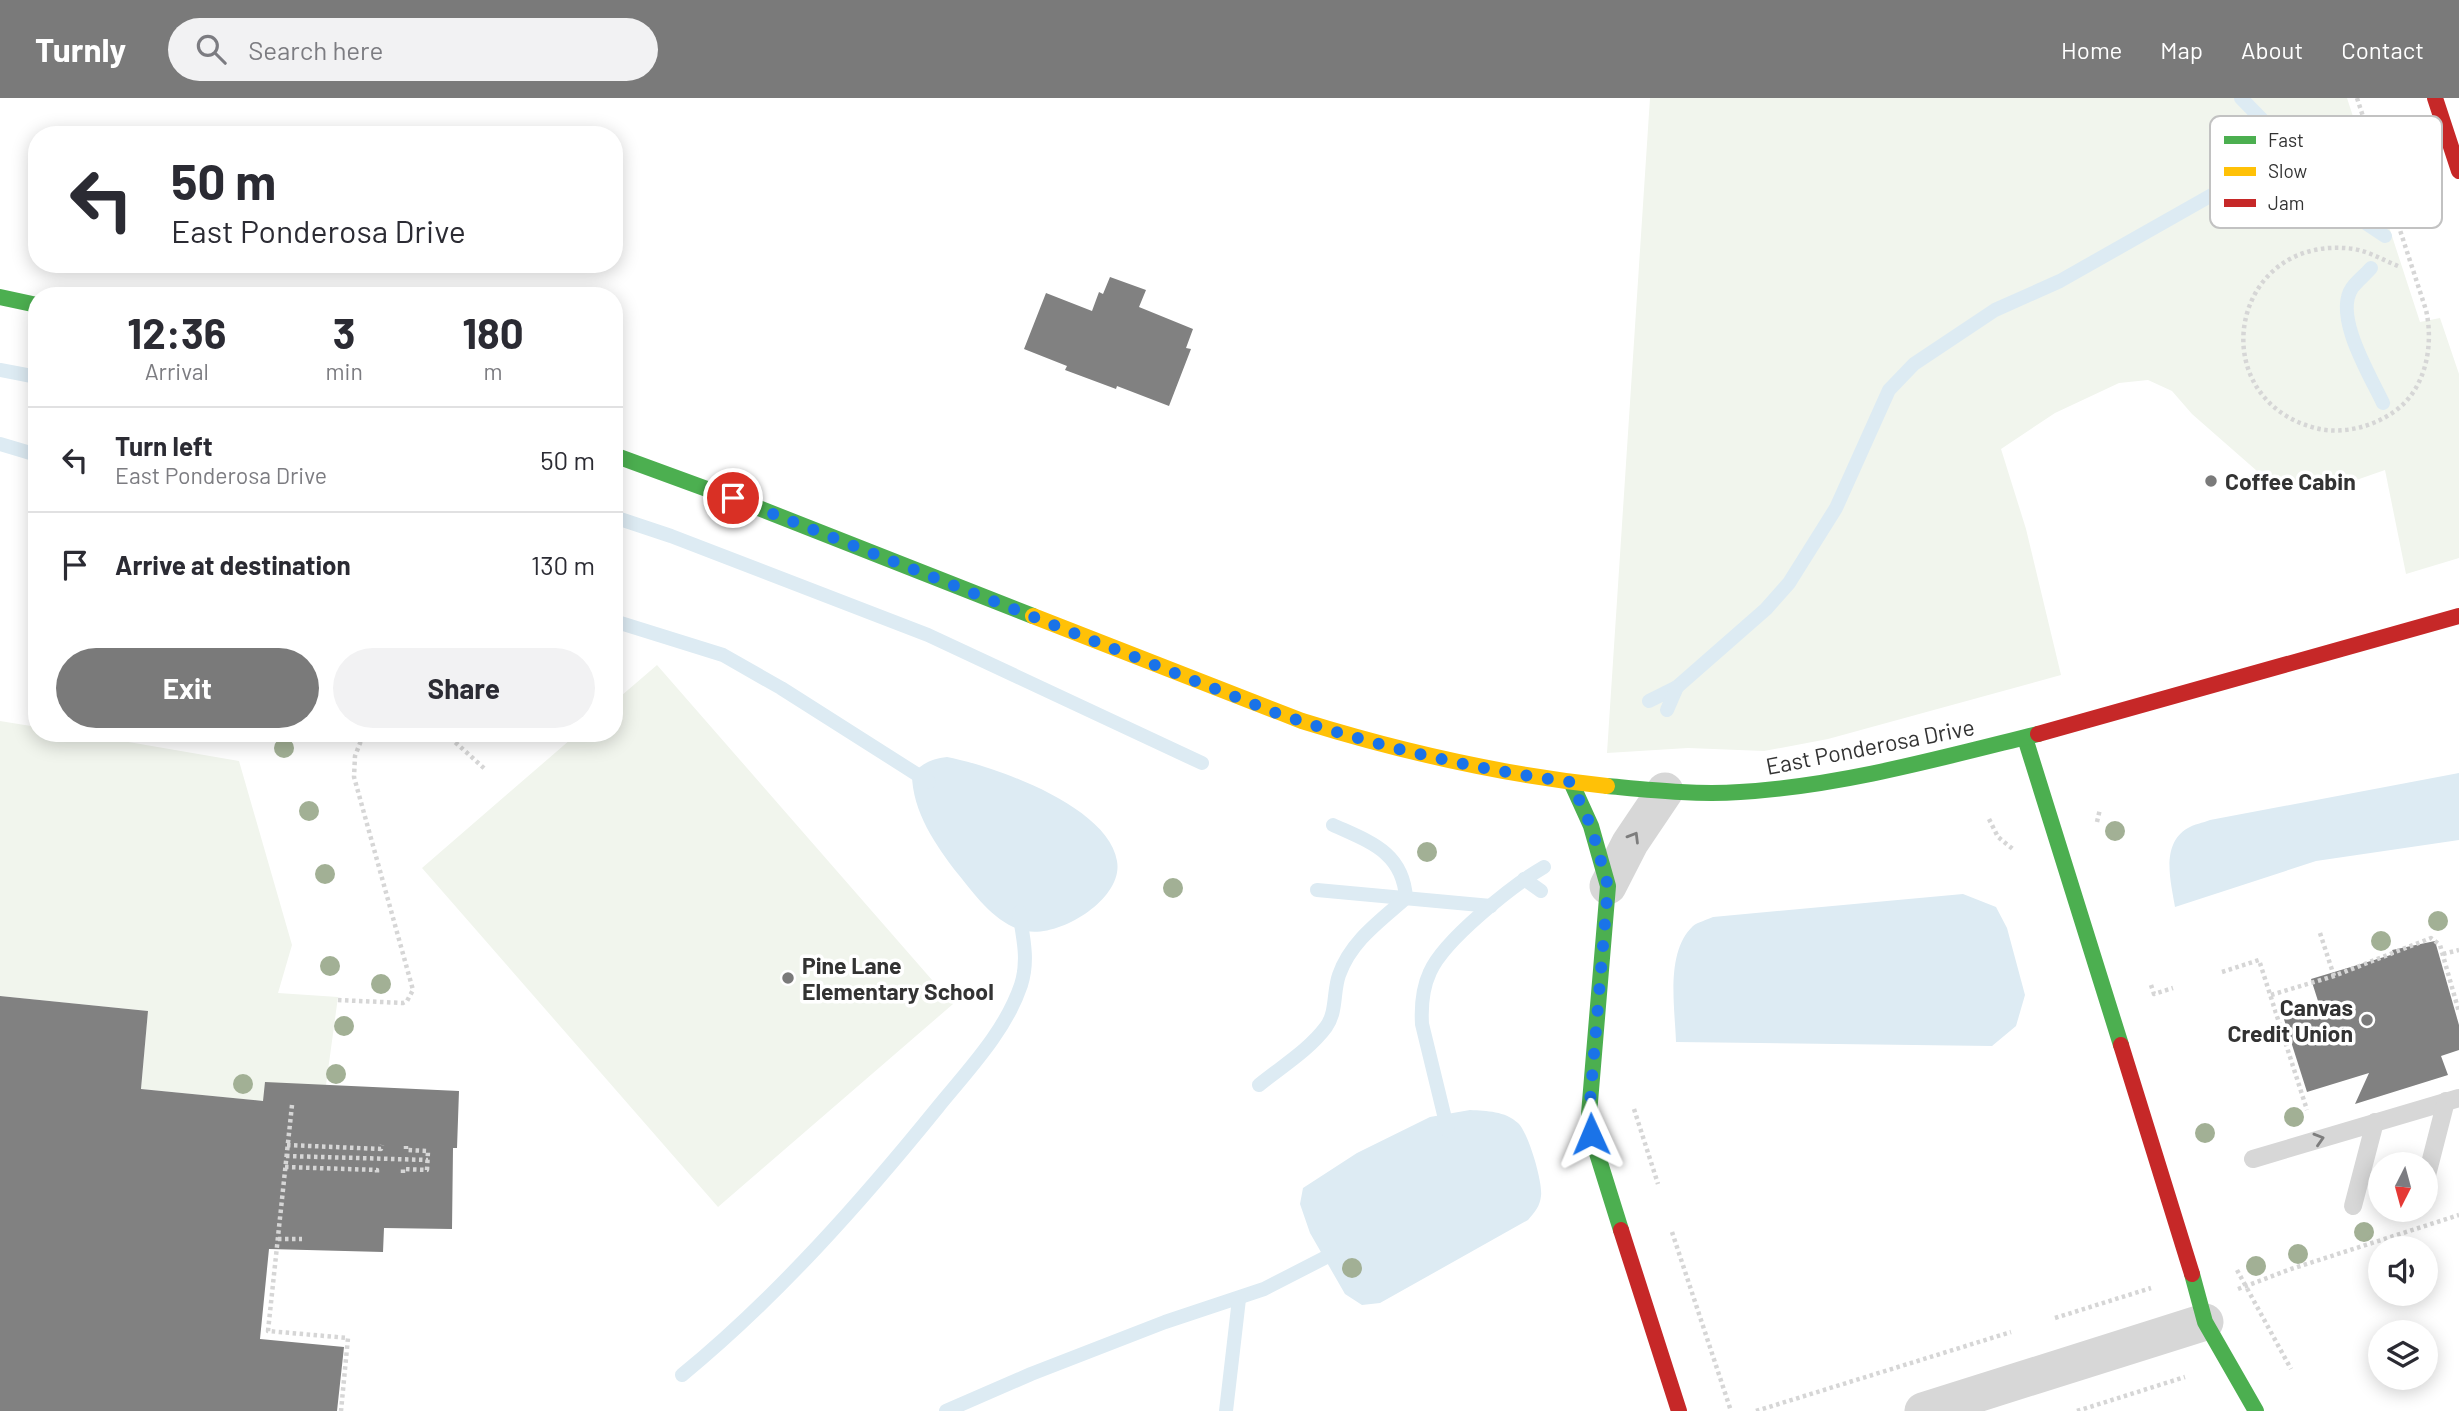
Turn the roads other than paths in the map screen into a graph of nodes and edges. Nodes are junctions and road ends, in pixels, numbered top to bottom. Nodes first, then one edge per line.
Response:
1 (2435, 98) edge
2 (2441, 116) edge
3 (2442, 119) edge
4 (2459, 171) edge
5 (0, 297) edge
6 (28, 303) edge
7 (623, 458) edge
8 (2459, 616) edge
9 (2025, 738) junction
10 (1571, 782) junction
11 (1665, 791) junction
12 (1608, 886) junction
13 (2453, 1099) edge
14 (2375, 1122) junction
15 (2435, 1152) edge
16 (2253, 1159) dead end
17 (2353, 1206) dead end
18 (2205, 1322) junction
19 (1679, 1411) edge
20 (1923, 1411) edge
21 (2256, 1411) edge

1 - 2 main road
3 - 4 main road
5 - 6 main road
7 - 10 main road, East Ponderosa Drive
8 - 9 main road, East Ponderosa Drive
9 - 11 main road, East Ponderosa Drive
9 - 18 main road
10 - 11 main road, East Ponderosa Drive
10 - 12 main road
12 -> 11 street
12 - 19 main road
13 - 14 lane
13 - 15 lane
16 -> 14 lane
14 - 17 lane
18 - 20 street
18 - 21 main road

